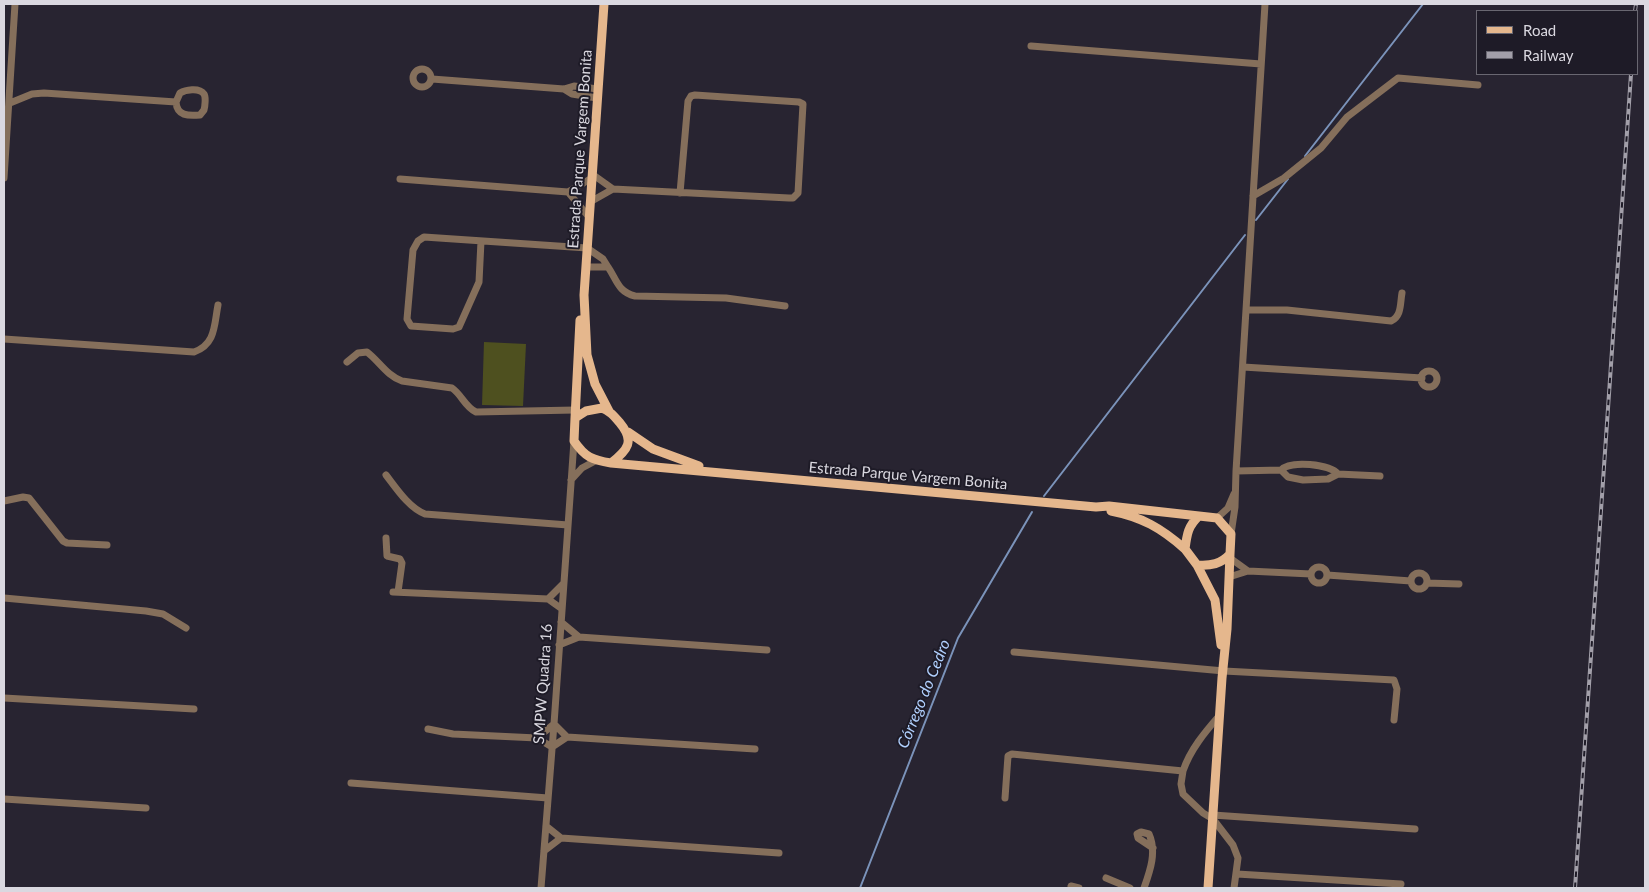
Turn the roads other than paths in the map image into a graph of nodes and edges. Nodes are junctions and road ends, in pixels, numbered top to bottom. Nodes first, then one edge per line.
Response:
1 (15, 4) edge
2 (1265, 4) edge
3 (605, 5) edge
4 (1031, 46) dead end
5 (1261, 64) junction
6 (432, 79) dead end
7 (1478, 85) dead end
8 (598, 93) junction
9 (176, 102) junction
10 (8, 107) edge
11 (592, 176) junction
12 (4, 178) edge
13 (400, 179) dead end
14 (613, 189) junction
15 (568, 192) junction
16 (680, 192) junction
17 (1253, 196) junction
18 (590, 202) junction
19 (589, 217) junction
20 (481, 241) junction
21 (587, 248) junction
22 (586, 267) junction
23 (608, 267) junction
24 (1402, 293) dead end
25 (584, 295) junction
26 (218, 305) dead end
27 (784, 306) dead end
28 (1246, 310) junction
29 (4, 339) edge
30 (347, 362) dead end
31 (1243, 367) junction
32 (1422, 378) dead end
33 (609, 411) junction
34 (575, 414) junction
35 (628, 432) junction
36 (574, 440) junction
37 (597, 460) junction
38 (611, 463) junction
39 (1281, 470) junction
40 (1236, 471) junction
41 (718, 472) junction
42 (1338, 474) junction
43 (386, 475) dead end
44 (1380, 476) dead end
45 (571, 481) junction
46 (1235, 492) junction
47 (4, 501) edge
48 (1096, 507) junction
49 (1200, 516) junction
50 (1217, 518) junction
51 (568, 525) junction
52 (1232, 534) junction
53 (386, 538) dead end
54 (107, 545) dead end
55 (1185, 549) junction
56 (1230, 556) junction
57 (1197, 565) junction
58 (1248, 570) junction
59 (1311, 574) junction
60 (1328, 575) junction
61 (1229, 577) junction
62 (1411, 581) junction
63 (1427, 583) junction
64 (563, 584) junction
65 (1460, 584) dead end
66 (4, 598) edge
67 (548, 599) junction
68 (562, 610) junction
69 (561, 622) junction
70 (186, 628) dead end
71 (579, 637) junction
72 (560, 644) junction
73 (767, 650) dead end
74 (1014, 652) dead end
75 (1222, 673) junction
76 (4, 698) edge
77 (194, 709) dead end
78 (1219, 716) junction
79 (1394, 720) dead end
80 (554, 724) junction
81 (428, 729) dead end
82 (567, 737) junction
83 (537, 738) junction
84 (552, 747) junction
85 (755, 750) dead end
86 (1182, 771) junction
87 (351, 783) dead end
88 (548, 798) junction
89 (1005, 798) dead end
90 (4, 799) edge
91 (146, 808) dead end
92 (1213, 817) junction
93 (546, 826) junction
94 (1415, 829) dead end
95 (561, 838) junction
96 (1153, 848) dead end
97 (544, 851) junction
98 (779, 853) dead end
99 (1237, 874) junction
100 (1106, 878) dead end
101 (1401, 884) dead end
102 (1071, 886) dead end
103 (541, 888) edge
104 (1079, 888) edge
105 (1130, 888) edge
106 (1144, 888) edge
107 (1208, 888) edge
108 (1234, 888) edge

1 - 10 street
2 - 5 street
3 - 8 main road, Estrada Parque Vargem Bonita
4 - 5 street
5 - 17 street
6 - 8 street
7 - 17 street
8 - 11 main road, Estrada Parque Vargem Bonita
9 - 9 street
9 - 10 street
10 - 12 street
11 - 14 street
11 - 15 street
11 - 18 main road, Estrada Parque Vargem Bonita
13 - 15 street
14 - 16 street
14 - 18 street
15 - 19 street
16 - 16 street
17 - 28 street
18 - 19 main road, Estrada Parque Vargem Bonita
19 - 21 main road, Estrada Parque Vargem Bonita
20 - 20 street
20 - 21 street
21 - 22 main road, Estrada Parque Vargem Bonita
21 - 23 street
22 - 23 street
22 - 25 main road, Estrada Parque Vargem Bonita
23 - 27 street
24 - 28 street
25 - 33 main road, Estrada Parque Vargem Bonita
25 - 34 main road, Estrada Parque Vargem Bonita
26 - 29 street
28 - 31 street
30 - 34 street
31 - 32 street
31 - 40 street
33 - 34 main road
33 - 35 main road
34 - 36 main road
35 - 38 main road
35 - 41 main road, Estrada Parque Vargem Bonita
36 - 37 main road
36 - 45 street, SMPW Quadra 16
37 - 38 main road
37 - 45 street
38 - 41 main road, Estrada Parque Vargem Bonita
39 - 40 street
39 - 42 street
39 - 42 street
40 - 46 street
41 - 48 main road, Estrada Parque Vargem Bonita
42 - 44 street
43 - 51 street
45 - 51 street, SMPW Quadra 16
46 - 50 street
46 - 52 street
47 - 54 street
48 - 49 main road, Estrada Parque Vargem Bonita
48 - 55 main road, Estrada Parque Vargem Bonita
49 - 50 main road
49 - 55 main road
50 - 52 main road
51 - 64 street, SMPW Quadra 16
52 - 56 main road
53 - 67 street
55 - 57 main road
56 - 57 main road
56 - 58 street
56 - 61 main road
57 - 75 main road
58 - 59 street
58 - 61 street
59 - 60 street
59 - 60 street
60 - 62 street
61 - 75 main road
62 - 63 street
62 - 63 street
63 - 65 street
64 - 67 street
64 - 68 street, SMPW Quadra 16
66 - 70 street
67 - 68 street
68 - 69 street, SMPW Quadra 16
69 - 71 street
69 - 72 street, SMPW Quadra 16
71 - 72 street
71 - 73 street
72 - 80 street, SMPW Quadra 16
74 - 75 street
75 - 78 main road
75 - 79 street
76 - 77 street
78 - 86 street
78 - 92 main road
80 - 82 street
80 - 83 street
80 - 84 street, SMPW Quadra 16
81 - 83 street
82 - 84 street
82 - 85 street
83 - 84 street
84 - 88 street, SMPW Quadra 16
86 - 89 street
86 - 92 street
87 - 88 street
88 - 93 street, SMPW Quadra 16
90 - 91 street
92 - 94 street
92 - 99 street
92 - 107 main road
93 - 95 street
93 - 97 street, SMPW Quadra 16
95 - 97 street
95 - 98 street
96 - 106 street
97 - 103 street, SMPW Quadra 16
99 - 101 street
99 - 108 street
100 - 105 street
102 - 104 street

